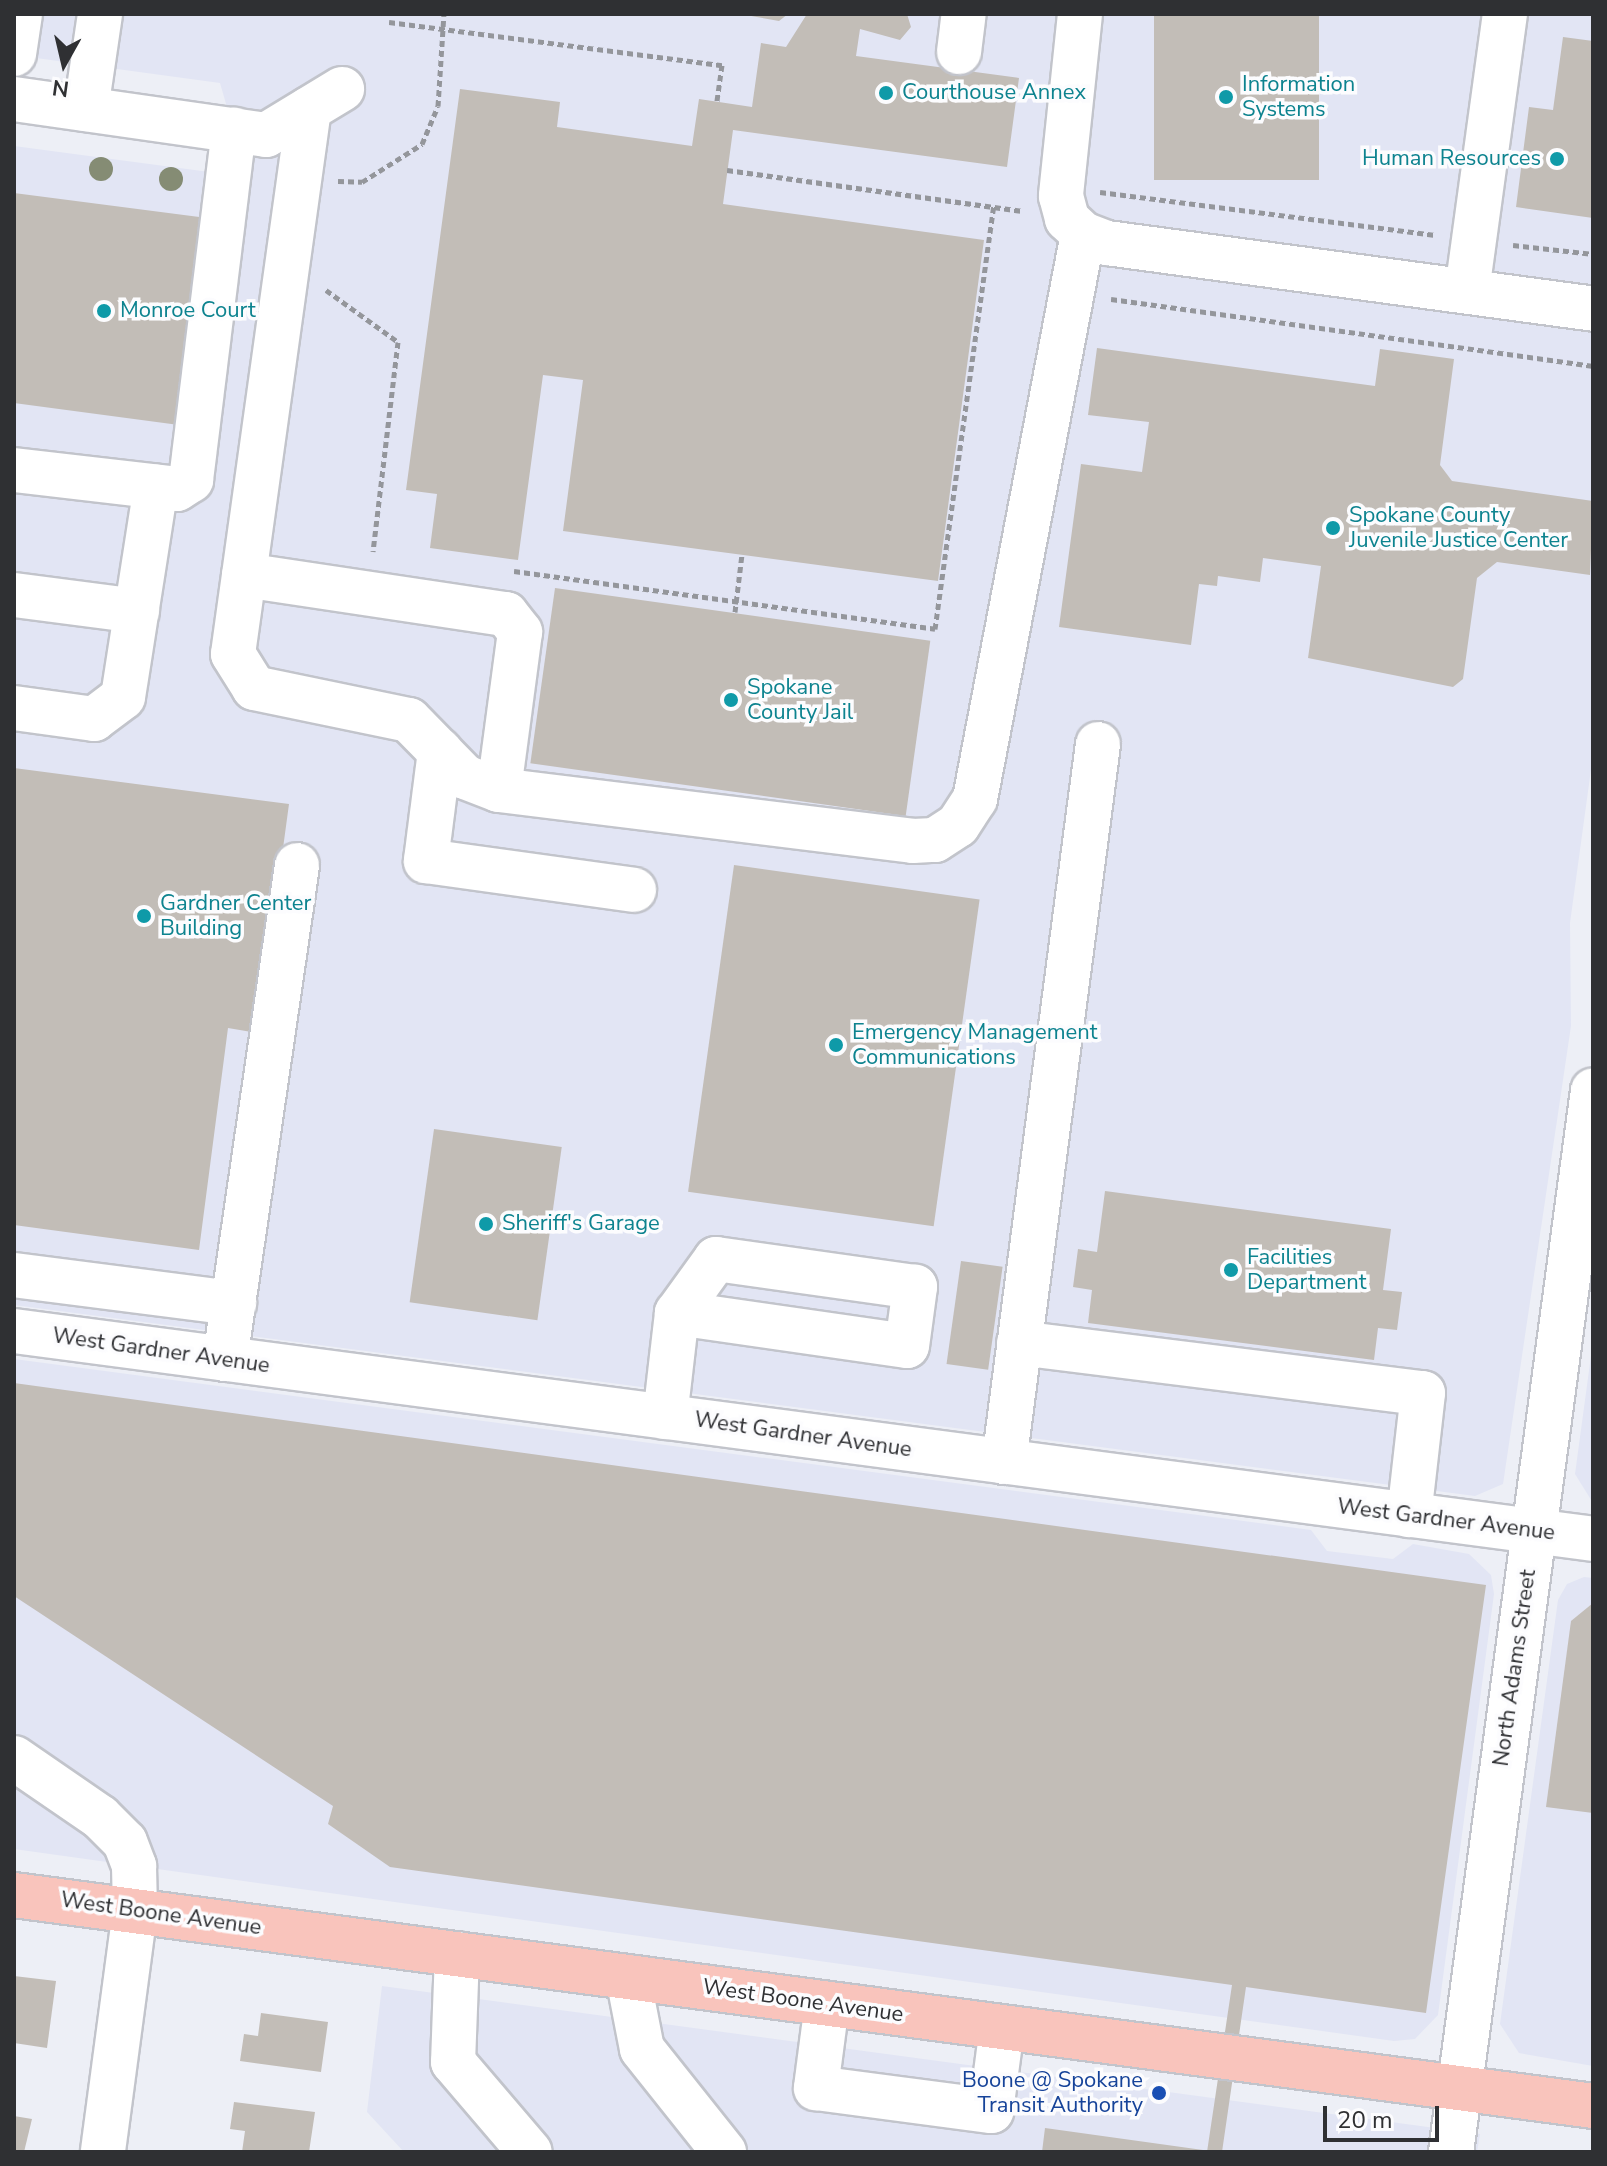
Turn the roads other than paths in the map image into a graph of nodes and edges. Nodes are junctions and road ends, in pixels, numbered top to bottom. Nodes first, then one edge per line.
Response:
1 (20, 14) edge
2 (100, 14) edge
3 (1080, 14) edge
4 (1505, 14) edge
5 (14, 54) edge
6 (14, 99) edge
7 (86, 109) junction
8 (234, 130) junction
9 (1075, 227) junction
10 (1467, 291) junction
11 (1593, 309) edge
12 (14, 470) edge
13 (156, 487) junction
14 (244, 575) junction
15 (14, 595) edge
16 (137, 611) junction
17 (14, 708) edge
18 (1098, 744) dead end
19 (440, 751) junction
20 (499, 790) junction
21 (297, 865) dead end
22 (634, 890) dead end
23 (1593, 1090) edge
24 (1582, 1254) edge
25 (14, 1275) edge
26 (234, 1303) junction
27 (677, 1313) junction
28 (14, 1331) edge
29 (1019, 1343) junction
30 (225, 1359) junction
31 (665, 1417) junction
32 (1004, 1462) junction
33 (1409, 1515) junction
34 (1534, 1531) junction
35 (1593, 1539) edge
36 (14, 1758) edge
37 (14, 1895) edge
38 (135, 1911) junction
39 (457, 1954) junction
40 (628, 1977) junction
41 (827, 2004) junction
42 (1002, 2028) junction
43 (1459, 2089) junction
44 (1593, 2106) edge
45 (103, 2152) edge
46 (530, 2152) edge
47 (724, 2152) edge
48 (1451, 2152) edge

1 - 5 street
2 - 7 street
3 - 9 street
4 - 10 street
6 - 7 street
7 - 8 street
8 - 13 street
8 - 14 street
9 - 10 street
9 - 20 street
10 - 11 street
12 - 13 street
13 - 16 street
14 - 19 street
14 - 20 street
15 - 16 street
16 - 17 street
18 - 29 street
19 - 20 street
19 - 22 street
21 - 26 street
23 - 24 street, North Adams Street
24 - 34 street, North Adams Street
25 - 26 street
26 - 30 street
27 - 27 street
27 - 31 street
28 - 30 street, West Gardner Avenue
29 - 32 street
29 - 33 street
30 - 31 street, West Gardner Avenue
31 - 32 street, West Gardner Avenue
32 - 33 street, West Gardner Avenue
33 - 34 street, West Gardner Avenue
34 - 35 street, West Gardner Avenue
34 - 43 street, North Adams Street
36 - 38 street
37 - 38 main road, West Boone Avenue
38 - 39 main road, West Boone Avenue
38 - 45 street
39 - 40 main road, West Boone Avenue
39 - 46 street
40 - 41 main road, West Boone Avenue
40 - 47 street
41 - 42 main road, West Boone Avenue
41 - 42 street
42 - 43 main road, West Boone Avenue
43 - 44 main road, West Boone Avenue
43 - 48 street, North Adams Street

